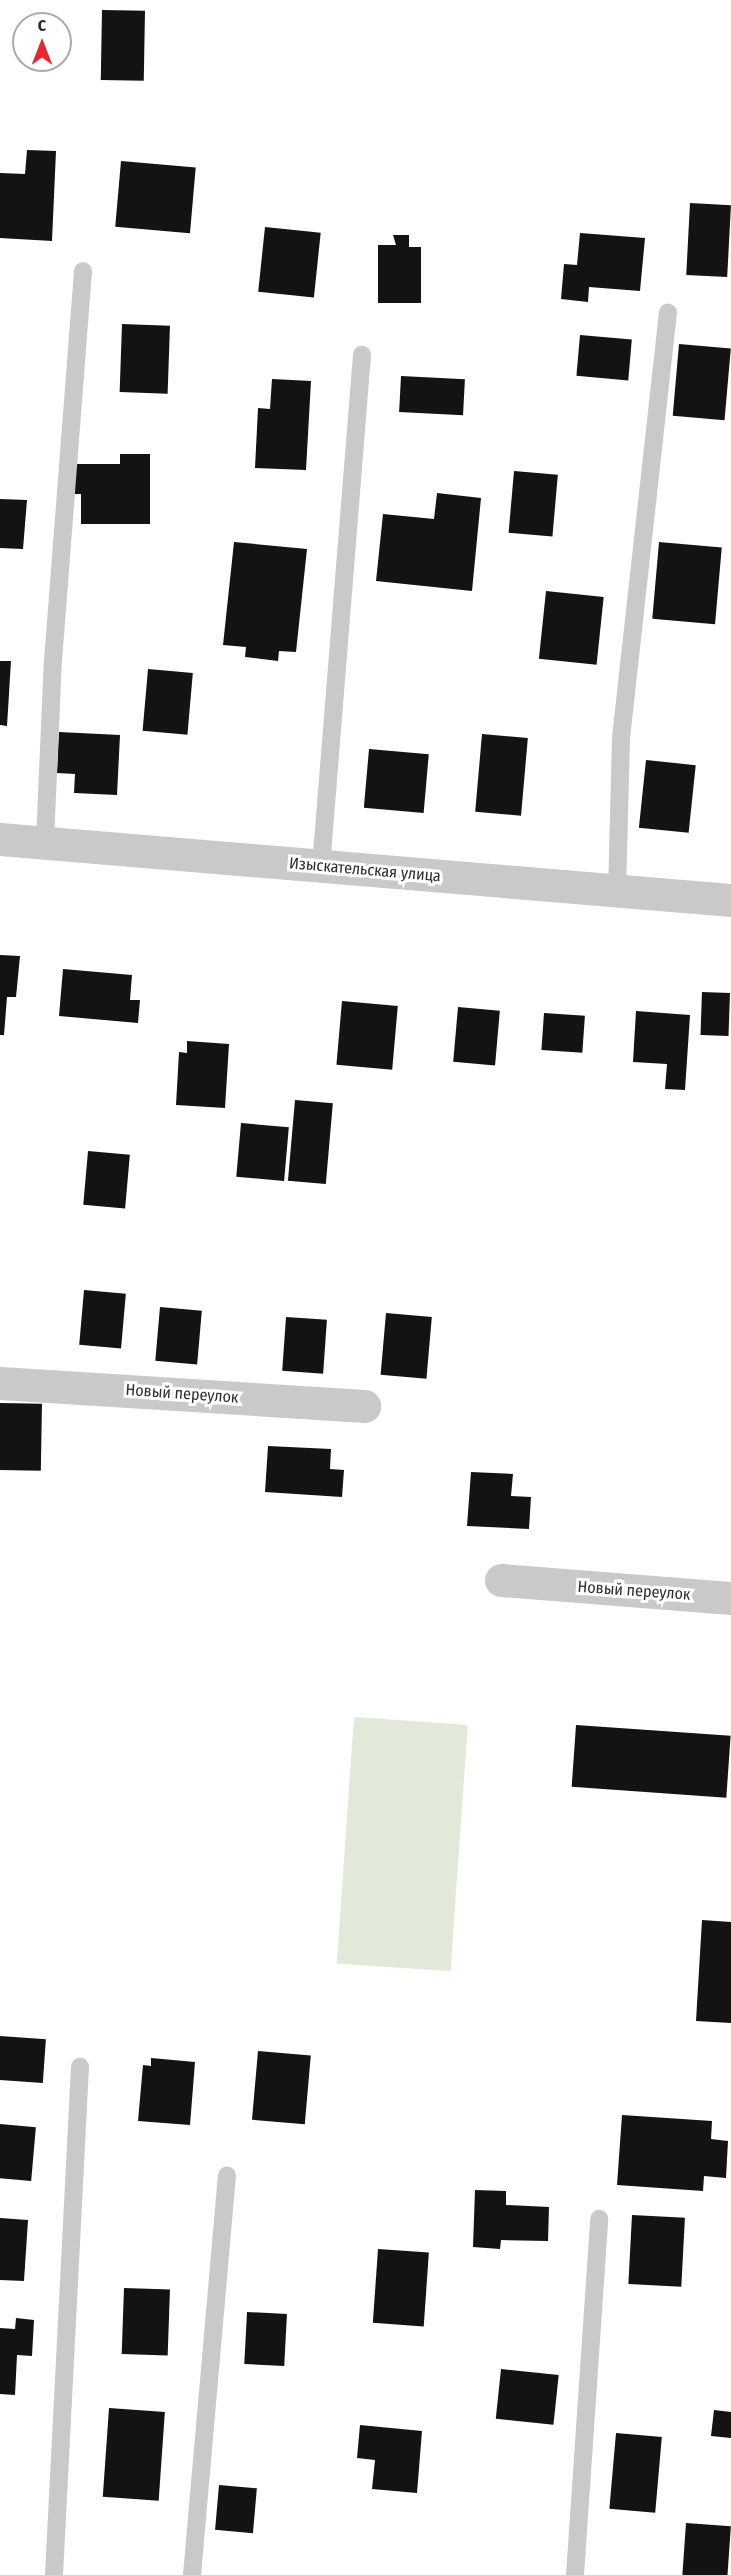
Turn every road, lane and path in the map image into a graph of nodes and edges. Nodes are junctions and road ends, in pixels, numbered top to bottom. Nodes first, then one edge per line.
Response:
1 (82, 271) dead end
2 (668, 313) dead end
3 (362, 355) dead end
4 (0, 838) edge
5 (45, 841) junction
6 (321, 867) junction
7 (617, 892) junction
8 (731, 900) edge
9 (0, 1383) edge
10 (364, 1406) dead end
11 (501, 1580) dead end
12 (731, 1598) edge
13 (80, 2067) dead end
14 (227, 2176) dead end
15 (599, 2219) dead end
16 (54, 2575) edge
17 (192, 2575) edge
18 (575, 2575) edge

1 - 5 lane
2 - 7 lane
3 - 6 lane
4 - 5 street, Изыскательская улица
5 - 6 street, Изыскательская улица
6 - 7 street, Изыскательская улица
7 - 8 street, Изыскательская улица
9 - 10 street, Новый переулок
11 - 12 street, Новый переулок
13 - 16 lane
14 - 17 lane
15 - 18 lane

